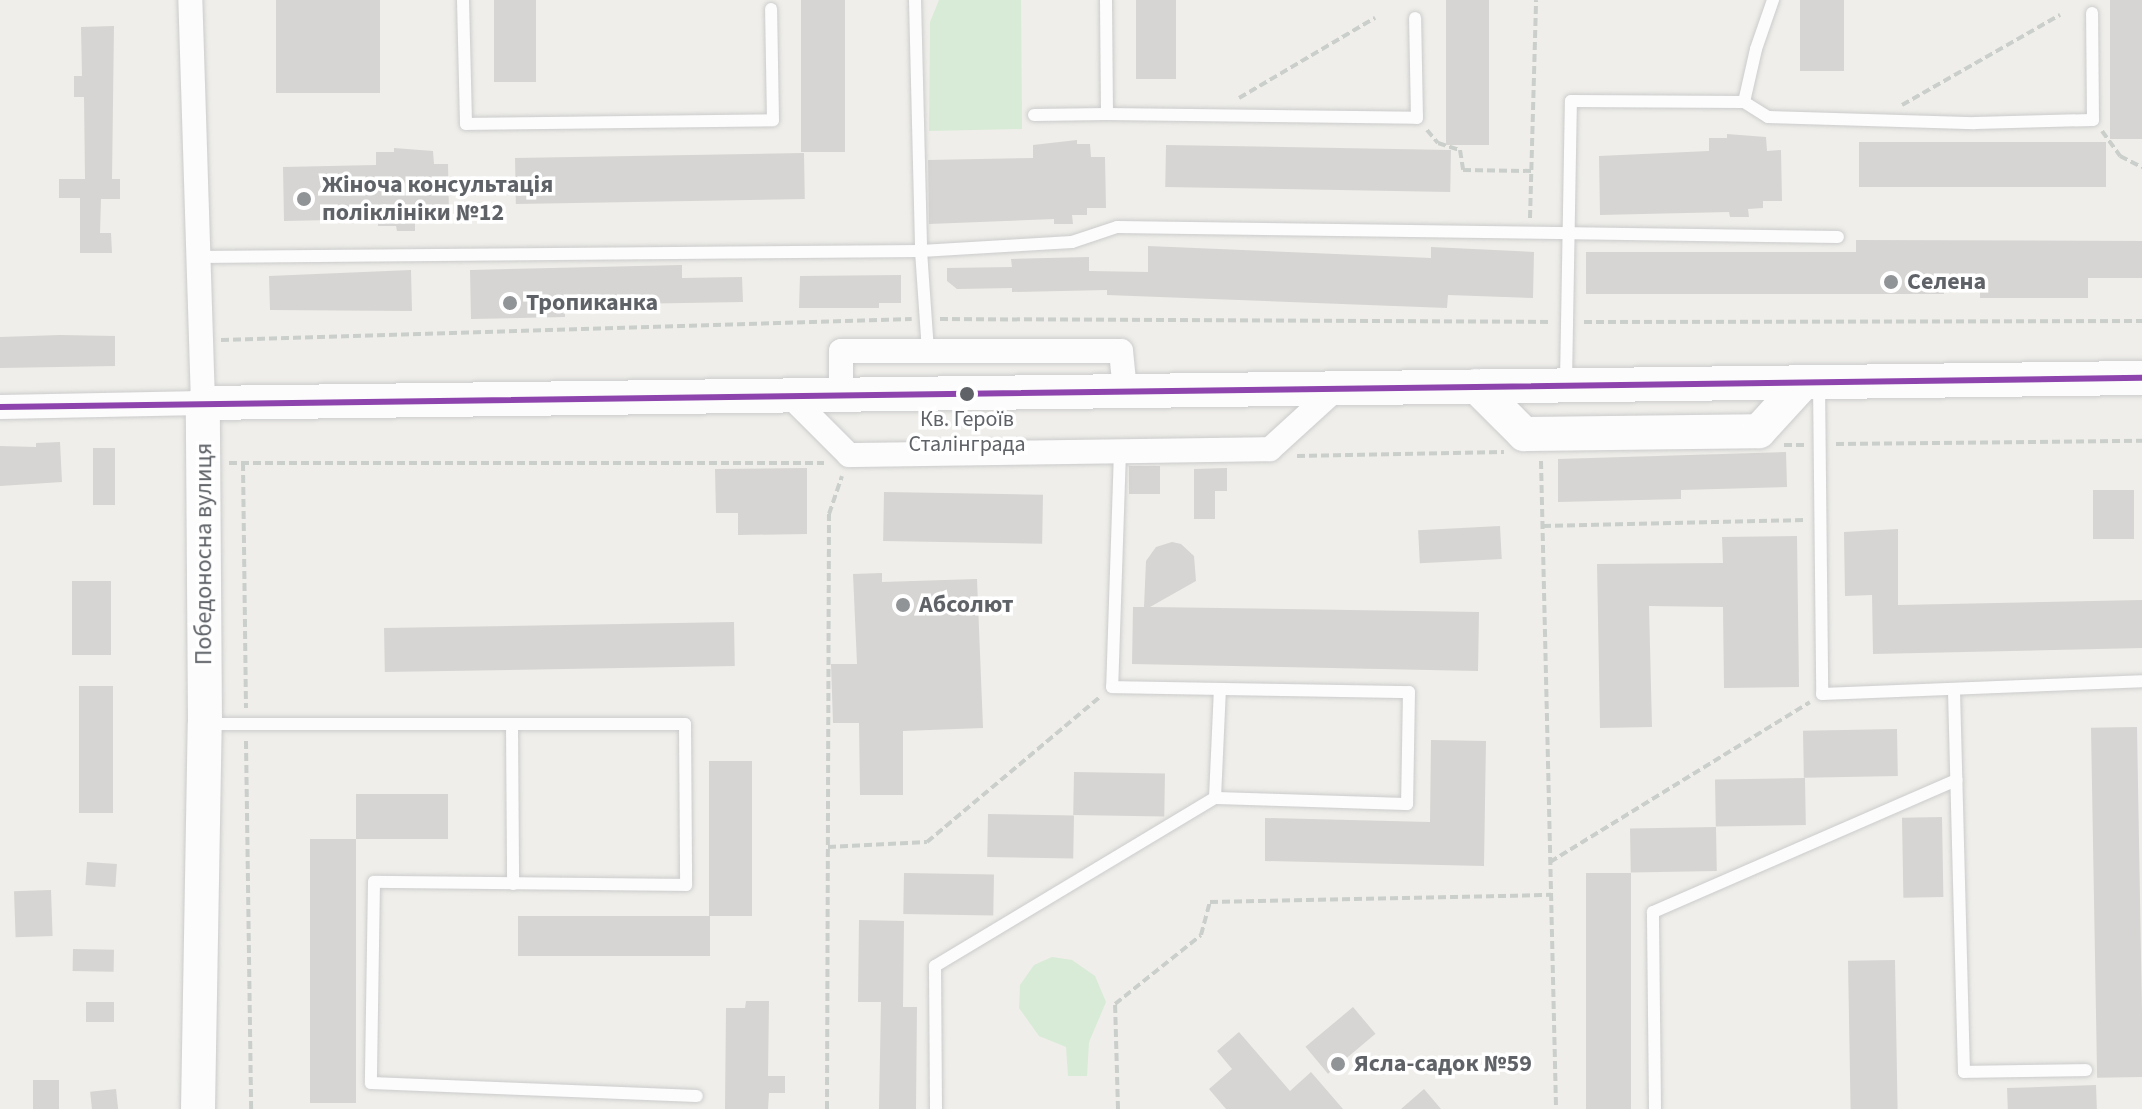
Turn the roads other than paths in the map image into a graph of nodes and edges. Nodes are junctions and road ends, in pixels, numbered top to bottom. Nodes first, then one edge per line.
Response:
1 (190, 0) edge
2 (463, 0) edge
3 (915, 0) edge
4 (1106, 0) edge
5 (1773, 0) edge
6 (771, 9) dead end
7 (2092, 13) dead end
8 (1415, 18) dead end
9 (1744, 102) junction
10 (1107, 114) junction
11 (1034, 115) dead end
12 (1568, 234) junction
13 (1838, 237) dead end
14 (921, 251) junction
15 (198, 257) junction
16 (928, 351) junction
17 (2142, 378) edge
18 (1811, 383) junction
19 (1476, 386) junction
20 (1566, 386) junction
21 (1337, 388) junction
22 (1125, 391) junction
23 (788, 394) junction
24 (841, 394) junction
25 (203, 403) junction
26 (0, 407) edge
27 (1120, 451) junction
28 (2142, 681) edge
29 (1220, 689) junction
30 (1954, 691) junction
31 (205, 724) junction
32 (512, 724) junction
33 (1956, 780) junction
34 (1215, 798) junction
35 (513, 884) junction
36 (2086, 1070) dead end
37 (697, 1096) dead end
38 (198, 1109) edge
39 (936, 1109) edge
40 (1655, 1109) edge

1 - 15 street, Победоносна вулиця
2 - 6 lane
3 - 14 lane
4 - 10 lane
5 - 9 lane
7 - 9 lane
8 - 10 lane
9 - 12 lane
10 - 11 lane
12 - 13 lane
12 - 14 lane
12 - 20 lane
14 - 15 lane
14 - 16 lane
15 - 25 street, Победоносна вулиця
16 - 22 street
16 - 24 street
17 - 18 street
18 - 19 street
18 - 20 street
18 - 30 lane
19 - 20 street
19 - 21 street
21 - 22 street
21 - 27 street
22 - 24 street
23 - 24 street
23 - 25 street
23 - 27 street
25 - 26 street
25 - 31 street, Победоносна вулиця
27 - 29 lane
28 - 30 lane
29 - 34 lane
29 - 34 lane
30 - 33 lane
31 - 32 lane
31 - 38 street, Победоносна вулиця
32 - 35 lane
32 - 35 lane
33 - 36 lane
33 - 40 lane
34 - 39 lane
35 - 37 lane

